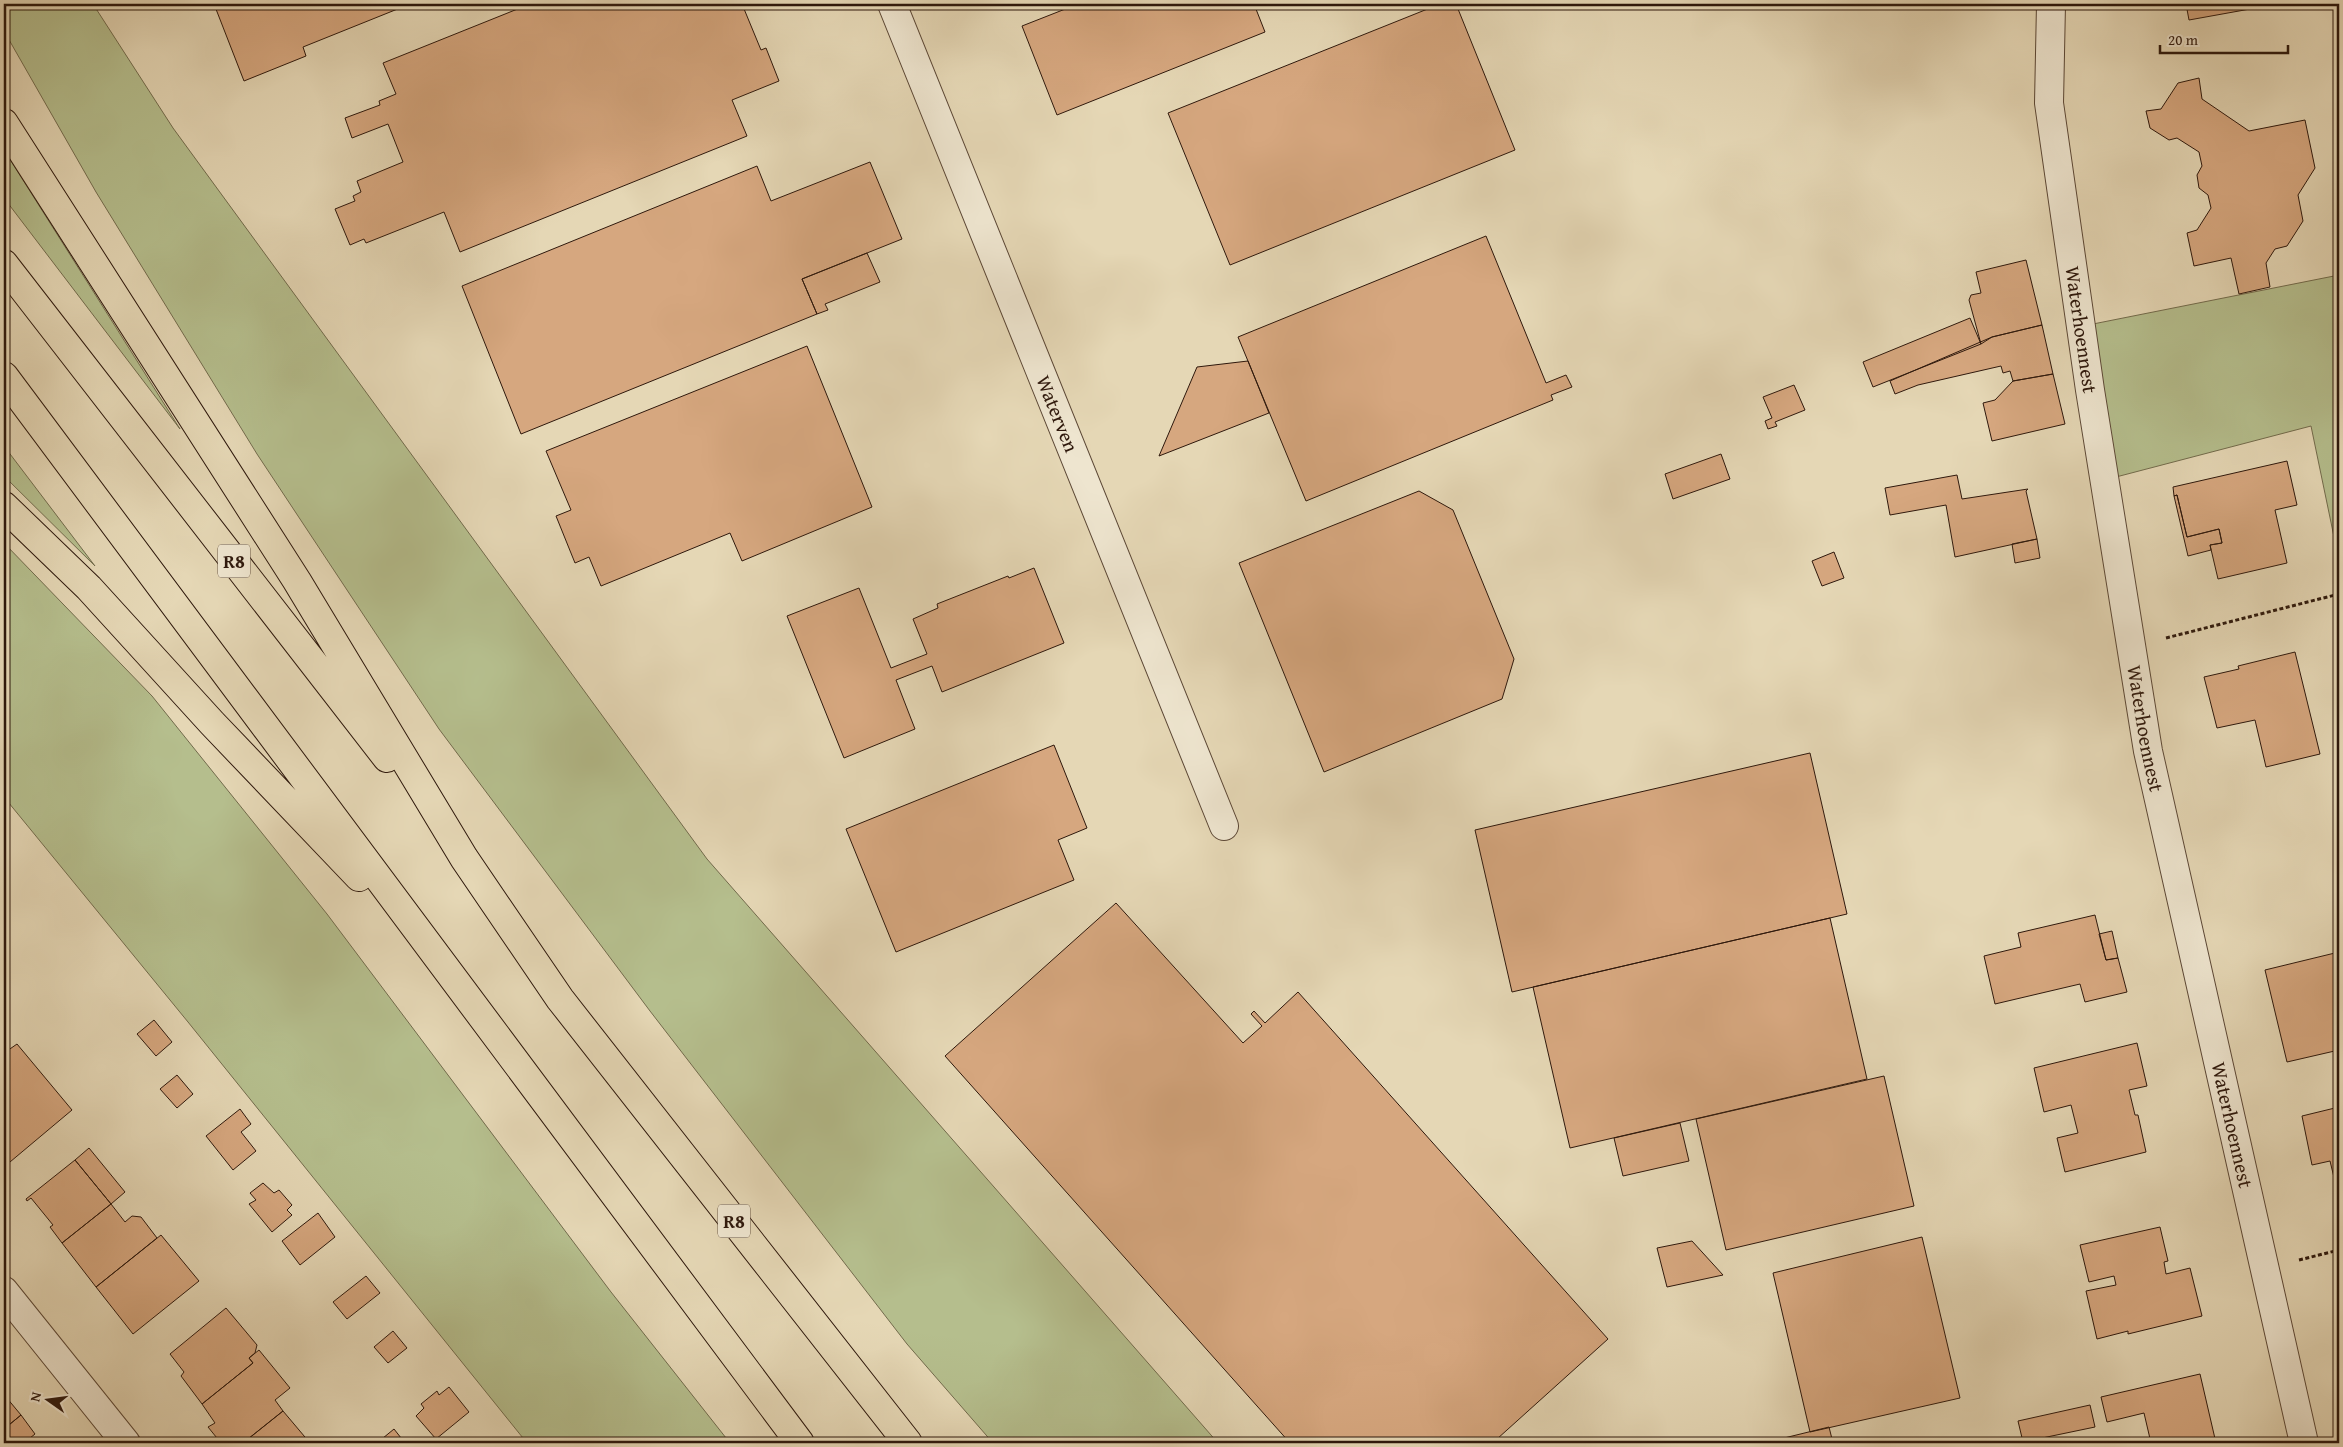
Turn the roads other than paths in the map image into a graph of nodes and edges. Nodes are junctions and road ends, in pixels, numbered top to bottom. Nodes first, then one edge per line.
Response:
1 (892, 4) edge
2 (2051, 4) edge
3 (4, 123) edge
4 (4, 264) edge
5 (4, 376) edge
6 (4, 506) edge
7 (1224, 826) dead end
8 (464, 858) junction
9 (444, 966) junction
10 (4, 1291) edge
11 (126, 1443) edge
12 (800, 1443) edge
13 (908, 1443) edge
14 (2304, 1443) edge

1 - 7 street, Waterven
2 - 14 street, Waterhoennest
3 - 8 highway
4 - 8 highway, R8
5 - 9 highway
6 - 9 highway
8 - 13 highway, R8
9 - 12 highway
10 - 11 street

